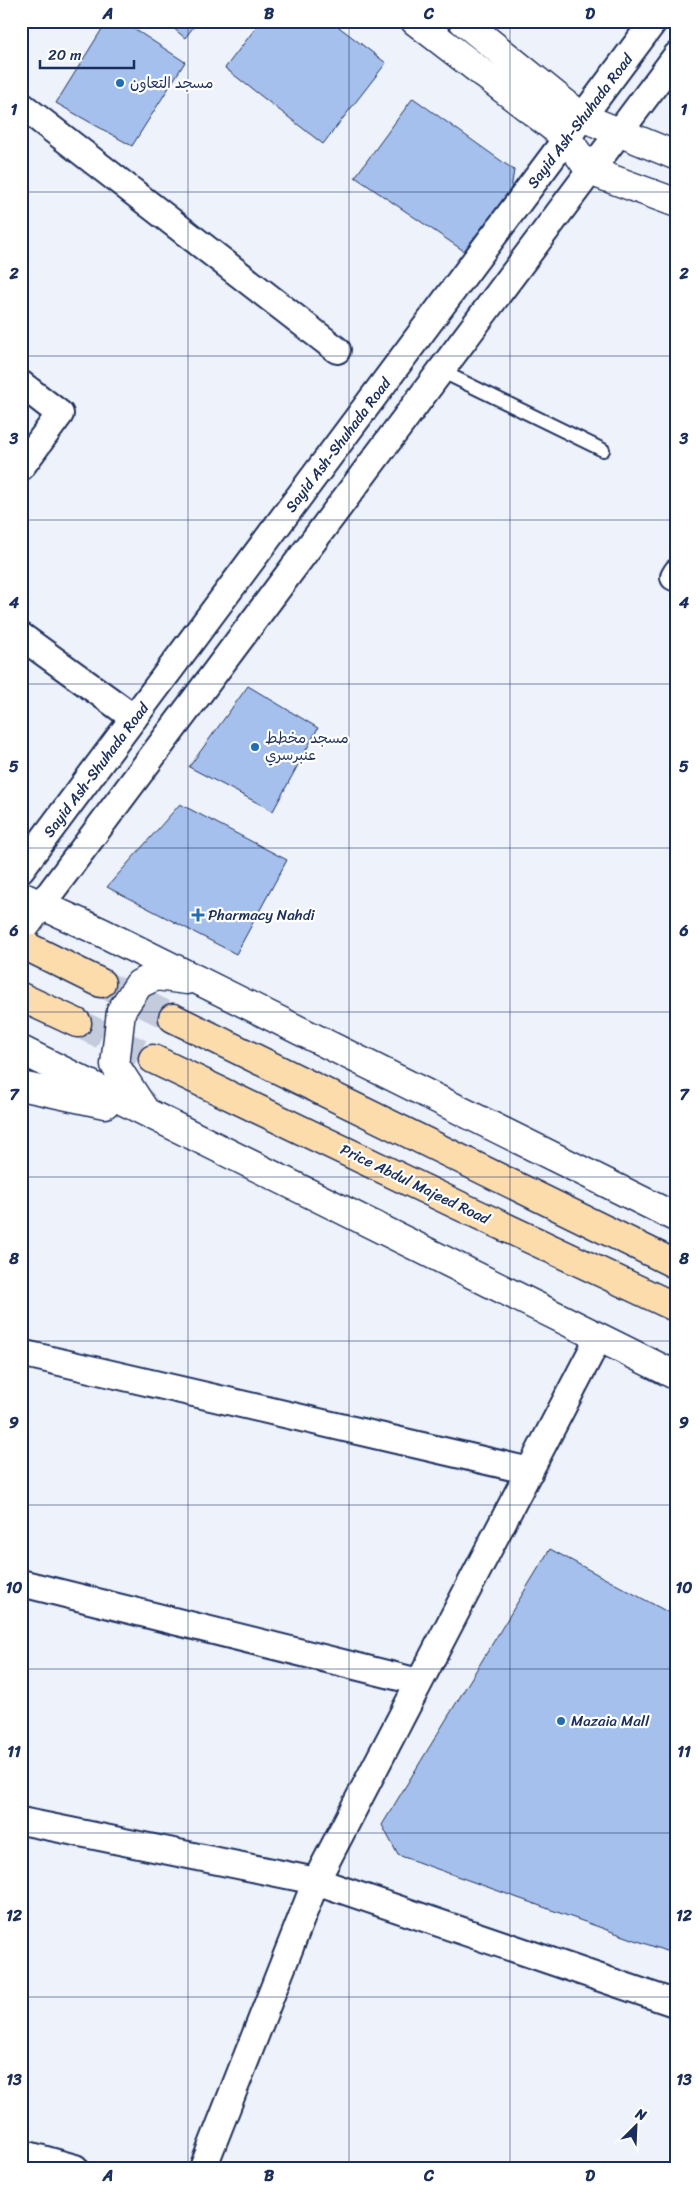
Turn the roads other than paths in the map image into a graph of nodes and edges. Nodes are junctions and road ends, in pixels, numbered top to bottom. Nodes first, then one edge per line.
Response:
1 (415, 21) edge
2 (463, 21) edge
3 (654, 21) edge
4 (677, 55) edge
5 (21, 105) edge
6 (574, 127) junction
7 (619, 133) junction
8 (677, 156) edge
9 (590, 171) junction
10 (677, 203) edge
11 (337, 350) dead end
12 (441, 371) junction
13 (21, 384) edge
14 (604, 450) dead end
15 (21, 467) edge
16 (21, 636) edge
17 (134, 718) junction
18 (21, 869) edge
19 (37, 900) edge
20 (25, 940) edge
21 (202, 982) junction
22 (101, 983) tunnel mouth
23 (21, 997) edge
24 (173, 1018) tunnel mouth
25 (77, 1023) tunnel mouth
26 (21, 1050) edge
27 (153, 1059) tunnel mouth
28 (21, 1086) edge
29 (146, 1113) junction
30 (677, 1218) edge
31 (677, 1265) edge
32 (677, 1308) edge
33 (599, 1337) junction
34 (24, 1358) edge
35 (677, 1376) edge
36 (530, 1471) junction
37 (21, 1583) edge
38 (420, 1682) junction
39 (21, 1821) edge
40 (316, 1881) junction
41 (677, 2004) edge
42 (21, 2153) edge
43 (75, 2168) edge
44 (203, 2168) edge

1 - 6 street
2 - 6 street
3 - 6 street, Sayid Ash-Shuhada Road
4 - 7 street
5 - 11 street
6 - 7 street
6 - 9 street
6 - 17 street, Sayid Ash-Shuhada Road
7 - 8 street
7 - 9 street
9 - 10 street
9 - 12 street
12 - 14 lane
12 - 19 street
13 - 15 street
16 - 17 street
17 - 18 street, Sayid Ash-Shuhada Road
19 - 20 street
19 - 21 street
20 - 22 main road
21 - 29 street
21 - 30 street
23 - 25 main road
24 - 31 main road
26 - 29 street
27 - 32 main road, Price Abdul Majeed Road
28 - 29 street
29 - 33 street
33 - 35 street
33 - 36 street
34 - 36 street
36 - 38 street
37 - 38 street
38 - 40 street
39 - 40 street
40 - 41 street
40 - 44 street
42 - 43 street

